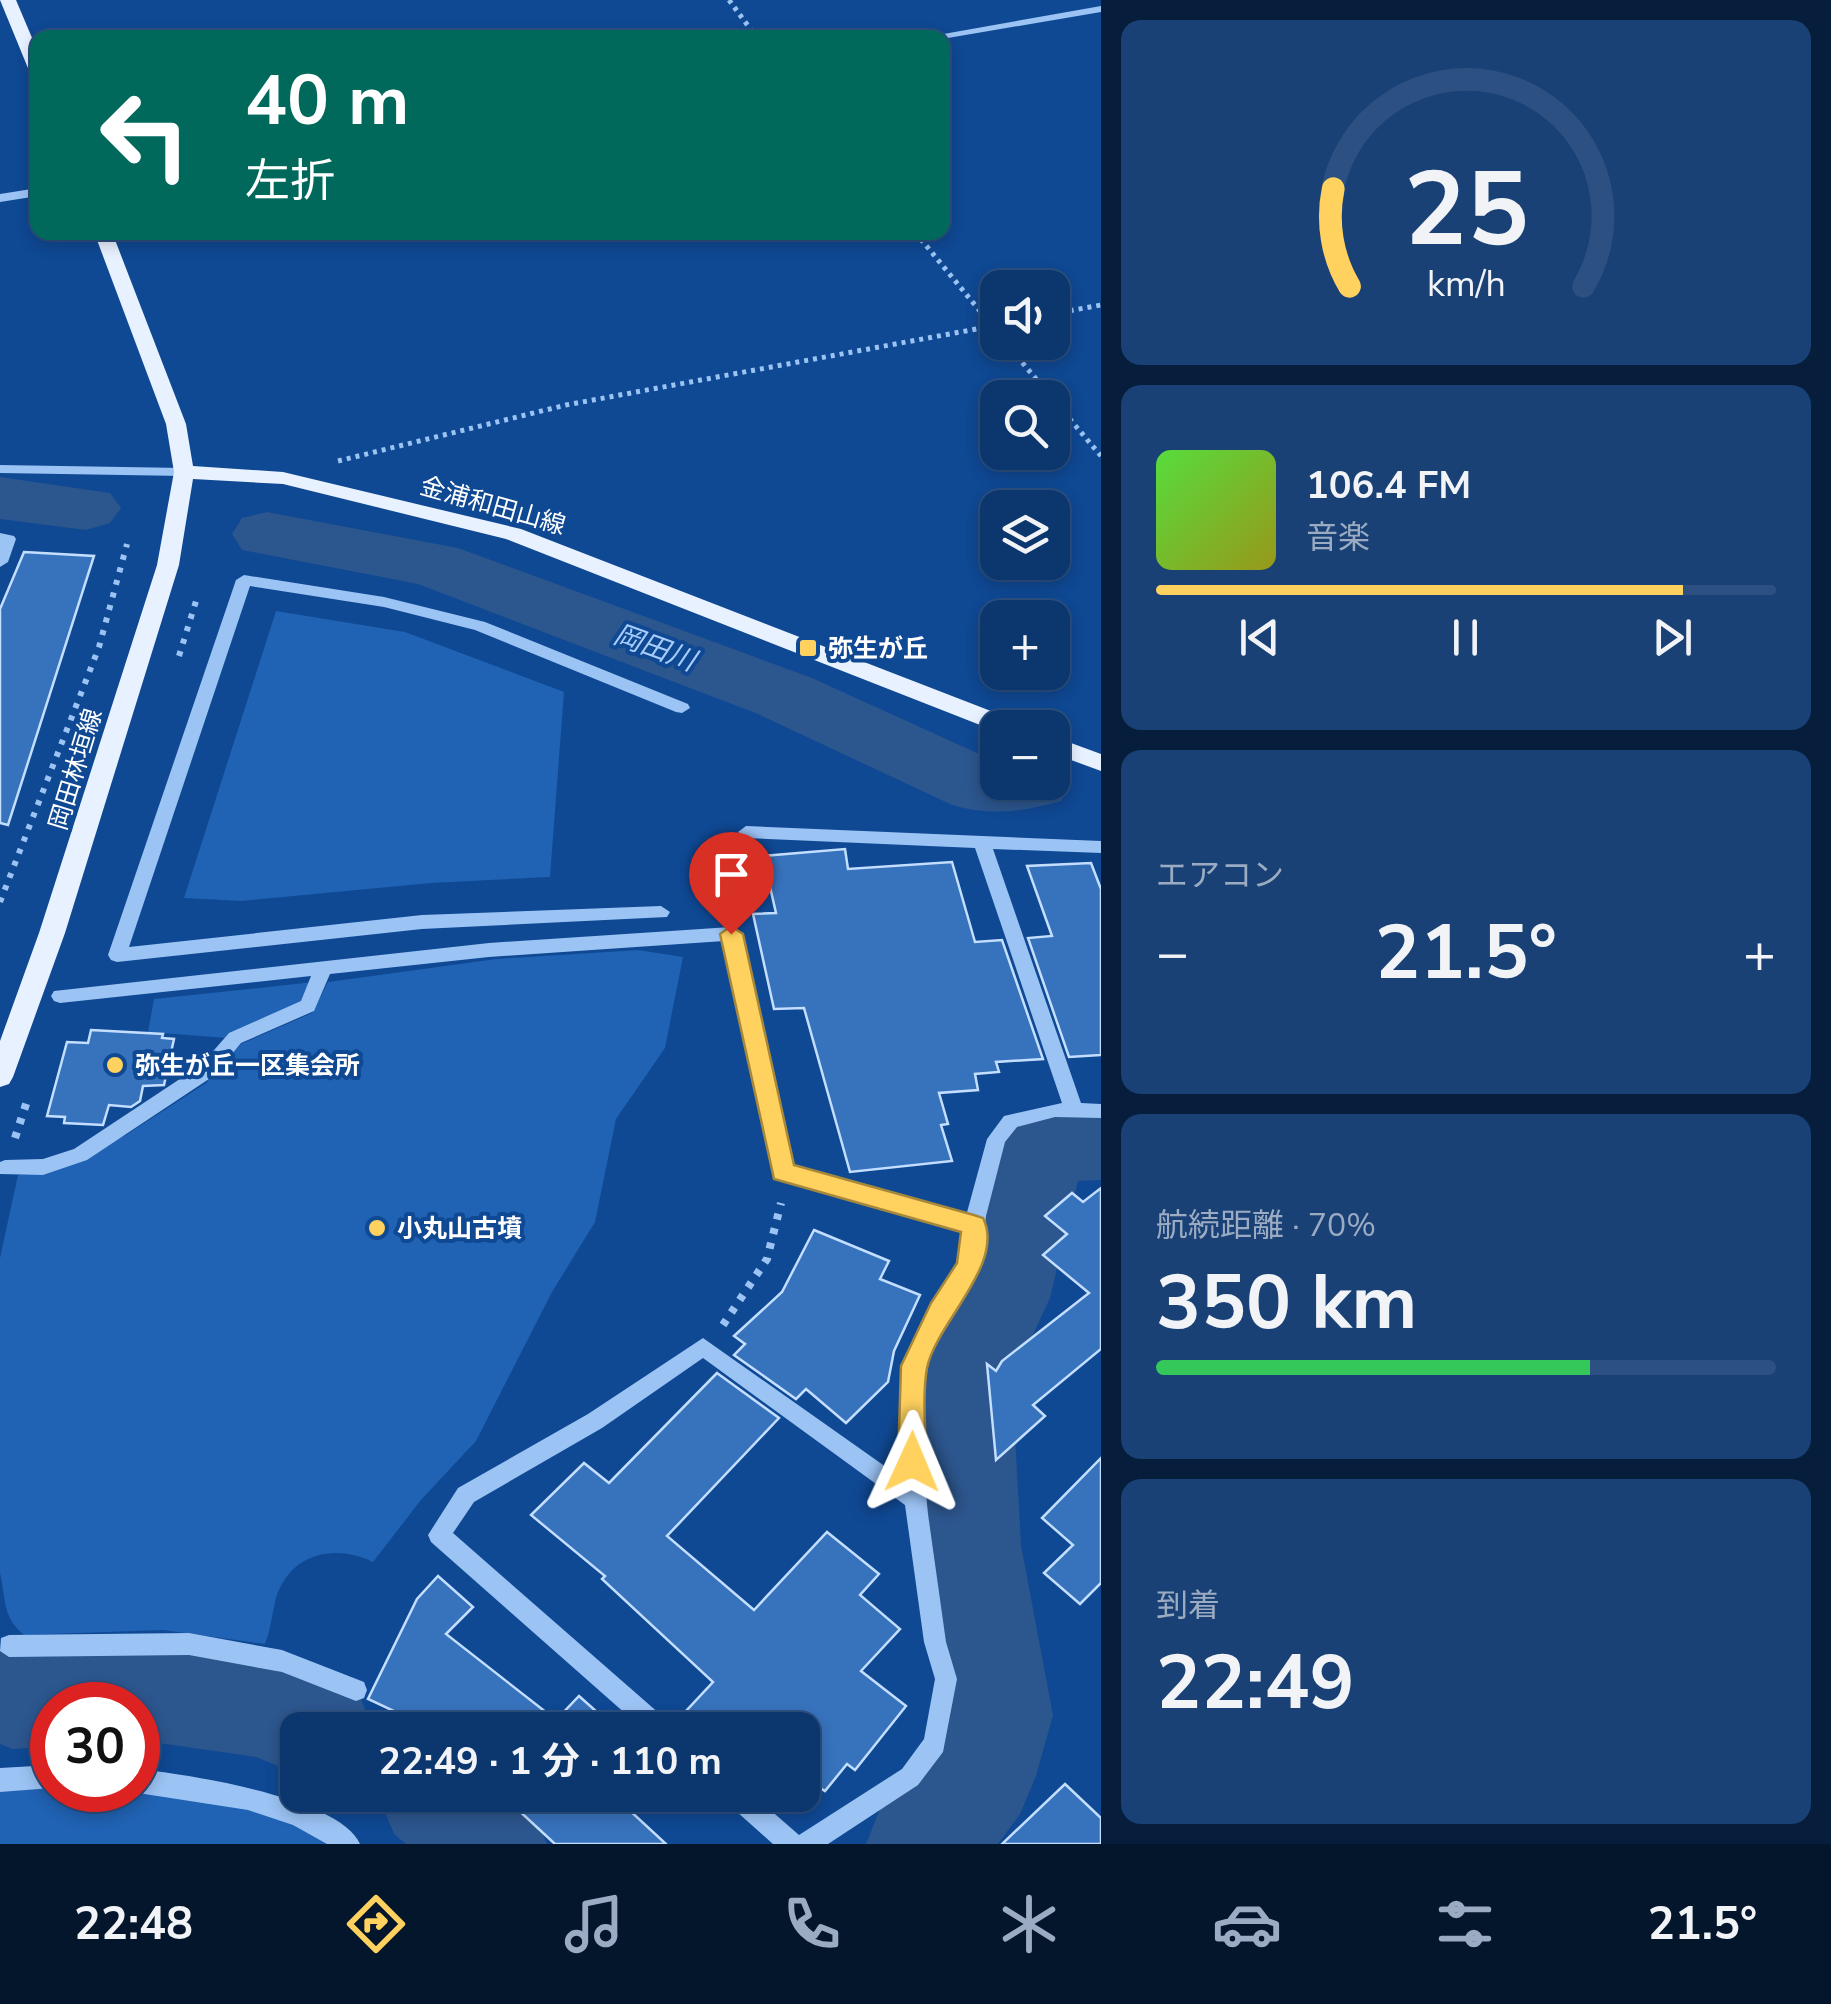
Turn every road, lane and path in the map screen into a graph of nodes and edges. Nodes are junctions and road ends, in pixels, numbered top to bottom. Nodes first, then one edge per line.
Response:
1 (8, 0) edge
2 (730, 0) edge
3 (1101, 9) edge
4 (751, 30) edge
5 (950, 34) edge
6 (30, 54) edge
7 (30, 193) edge
8 (0, 198) edge
9 (107, 240) edge
10 (922, 240) edge
11 (1101, 305) edge
12 (980, 309) edge
13 (1070, 311) edge
14 (980, 328) edge
15 (1021, 360) edge
16 (1037, 380) edge
17 (1070, 419) edge
18 (1101, 456) edge
19 (0, 468) edge
20 (184, 472) junction
21 (283, 478) junction
22 (0, 538) edge
23 (127, 544) dead end
24 (0, 562) edge
25 (682, 708) dead end
26 (980, 716) edge
27 (746, 832) dead end
28 (982, 842) junction
29 (1101, 847) edge
30 (0, 902) edge
31 (661, 912) dead end
32 (324, 966) junction
33 (60, 996) dead end
34 (0, 1077) edge
35 (1074, 1110) junction
36 (1101, 1111) edge
37 (5, 1168) dead end
38 (783, 1172) junction
39 (974, 1226) junction
40 (703, 1347) junction
41 (916, 1500) junction
42 (8, 1646) dead end
43 (356, 1690) dead end
44 (641, 1712) edge
45 (30, 1778) edge
46 (0, 1780) edge
47 (160, 1783) edge
48 (754, 1812) edge
49 (348, 1844) edge
50 (791, 1844) edge
51 (807, 1844) edge

1 - 6 main road
2 - 4 path
3 - 5 street
7 - 8 street
9 - 20 main road
10 - 12 path
11 - 13 path
14 - 21 path
15 - 16 path
17 - 18 path
19 - 20 street
20 - 21 main road, 金浦和田山線
20 - 34 main road, 岡田林垣線
21 - 26 main road, 金浦和田山線
22 - 24 street
23 - 30 path
25 - 31 street
27 - 28 street
28 - 29 street
28 - 35 street
32 - 33 street
32 - 37 street
32 - 38 street
35 - 36 street
35 - 39 street
38 - 39 street
38 - 40 path
39 - 41 street
40 - 41 street
40 - 44 street
41 - 51 street
42 - 43 street
45 - 46 street
47 - 49 street
48 - 50 street

